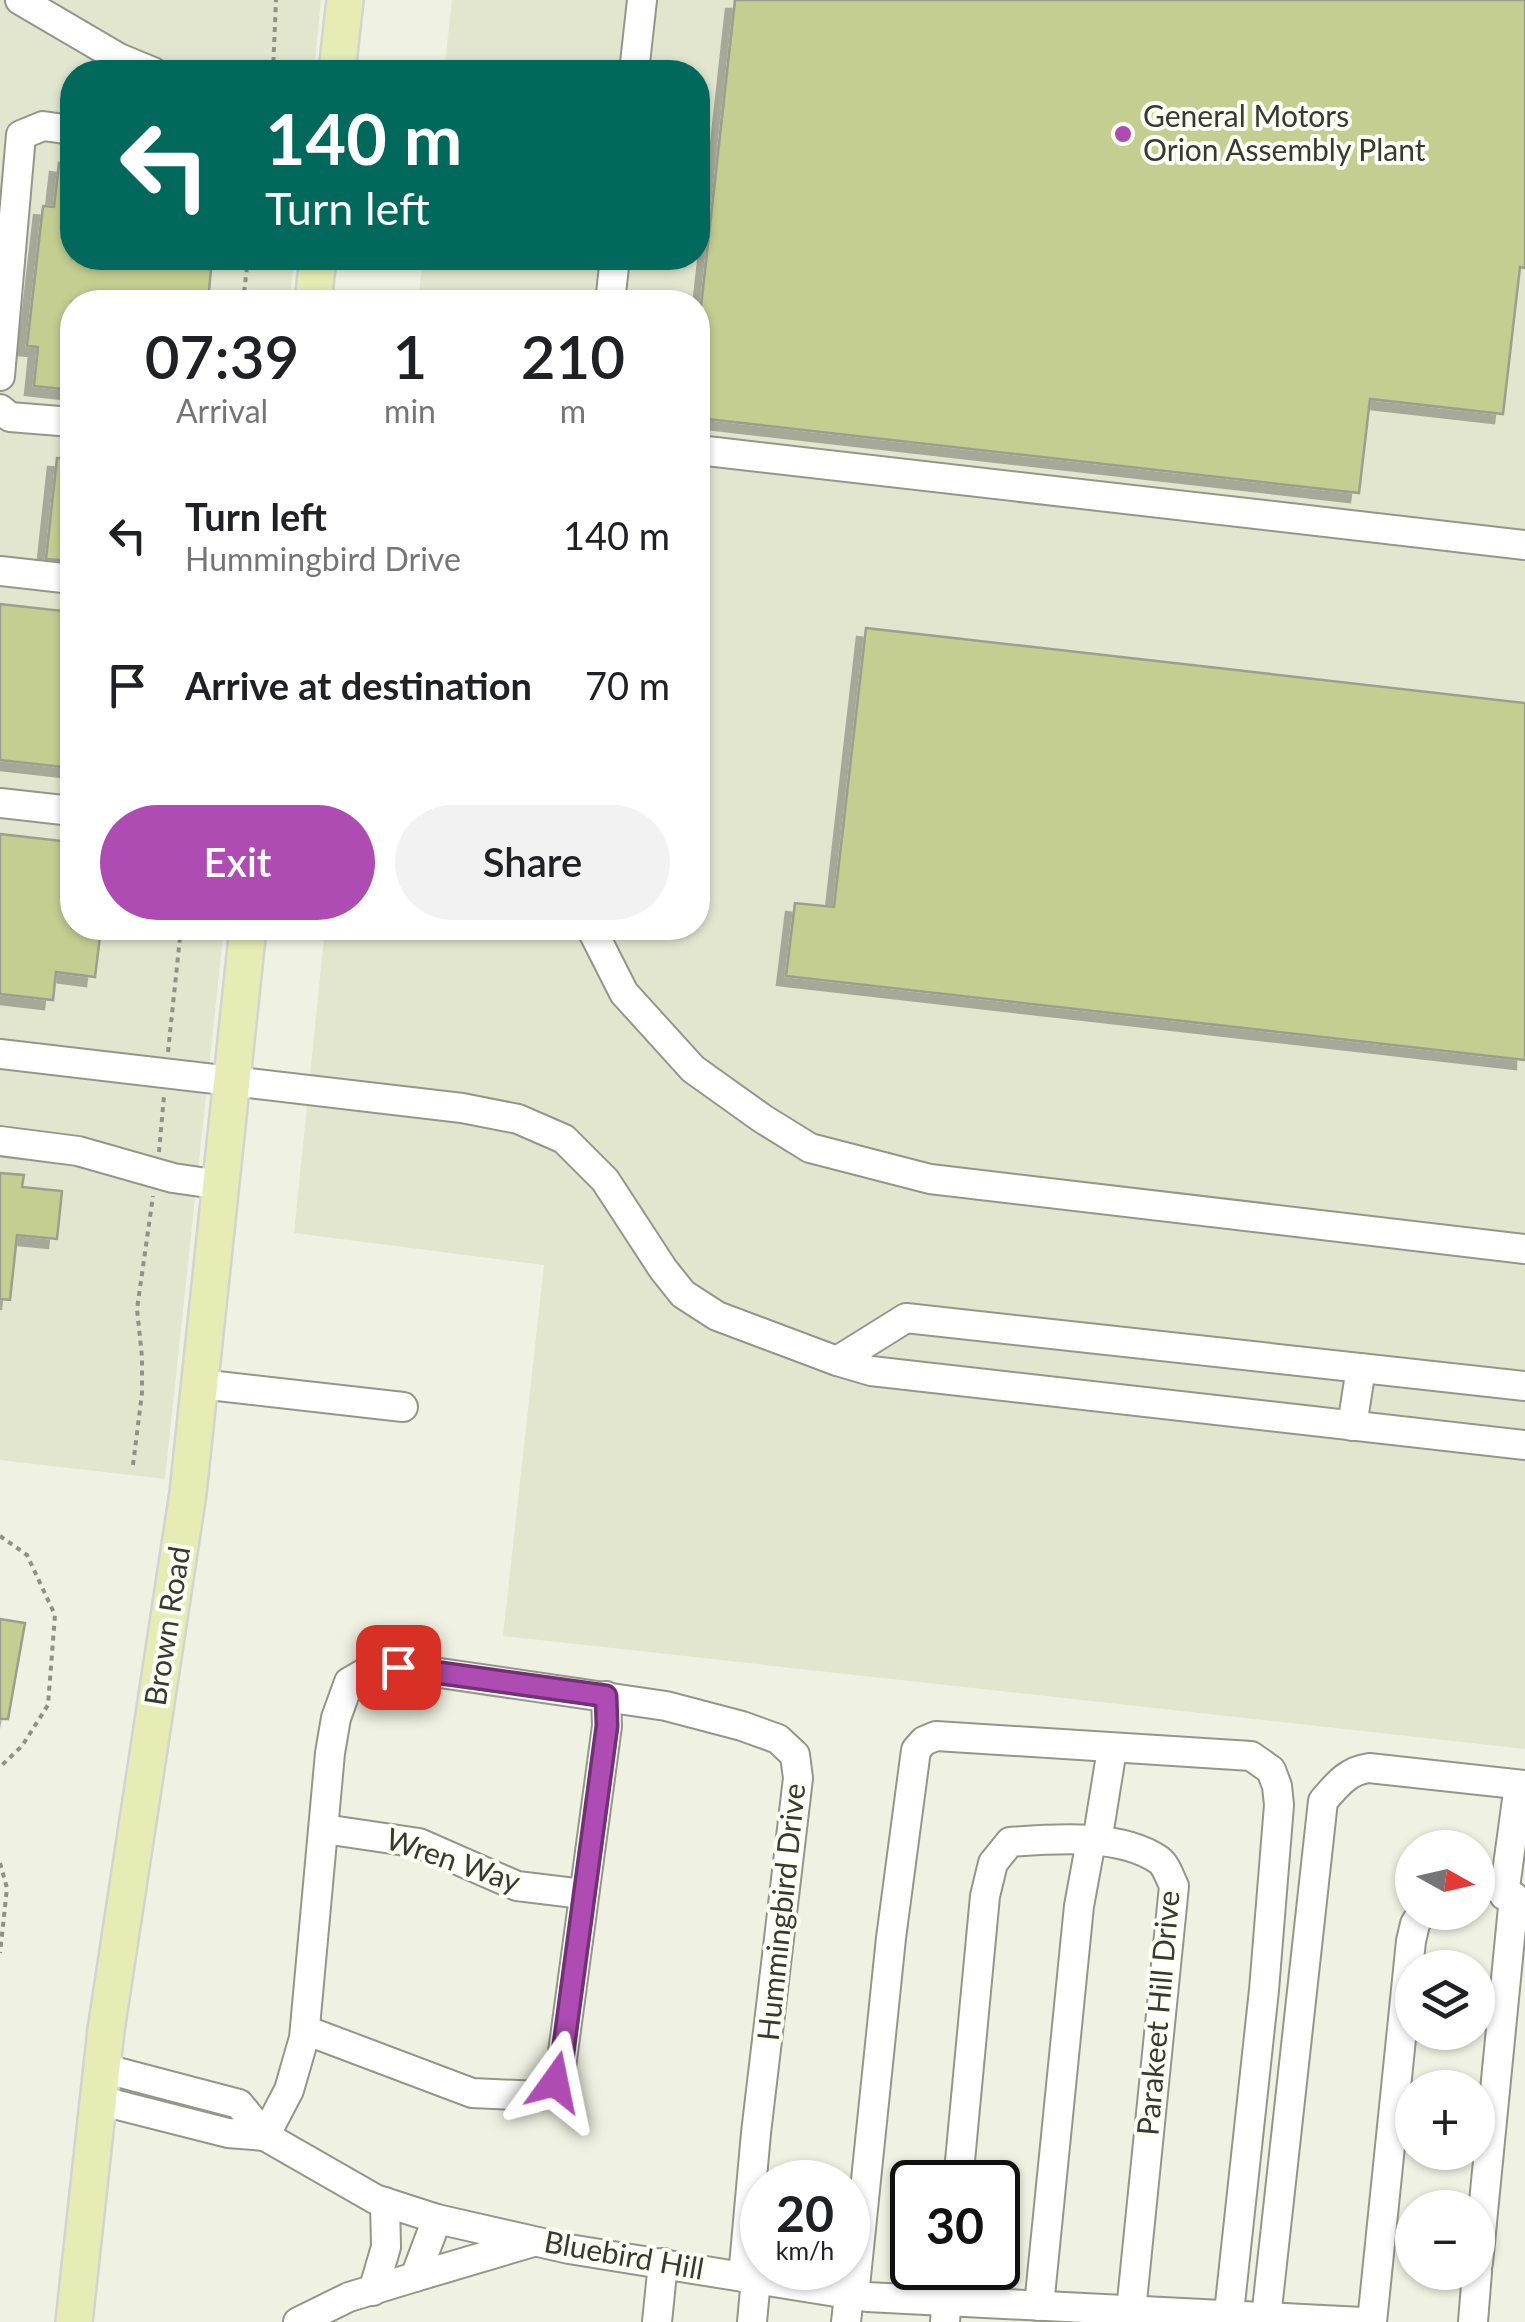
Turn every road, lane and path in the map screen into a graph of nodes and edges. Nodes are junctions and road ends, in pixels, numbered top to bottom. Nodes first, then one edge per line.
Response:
1 (20, 0) edge
2 (276, 0) edge
3 (345, 0) edge
4 (642, 0) edge
5 (125, 60) edge
6 (274, 60) edge
7 (338, 60) edge
8 (635, 60) edge
9 (60, 128) edge
10 (0, 376) edge
11 (0, 410) edge
12 (60, 421) edge
13 (710, 451) edge
14 (1525, 545) edge
15 (0, 571) edge
16 (60, 578) edge
17 (0, 803) edge
18 (60, 810) edge
19 (247, 940) edge
20 (597, 940) edge
21 (0, 1054) edge
22 (232, 1080) junction
23 (0, 1141) edge
24 (221, 1185) junction
25 (1525, 1249) edge
26 (837, 1360) junction
27 (1360, 1368) junction
28 (200, 1384) junction
29 (1525, 1386) edge
30 (403, 1408) dead end
31 (1352, 1426) junction
32 (1525, 1445) edge
33 (0, 1536) edge
34 (606, 1696) junction
35 (1112, 1748) junction
36 (0, 1768) edge
37 (1522, 1785) edge
38 (324, 1829) junction
39 (1094, 1842) junction
40 (0, 1863) edge
41 (583, 1894) junction
42 (1505, 1896) edge
43 (1414, 1930) edge
44 (0, 1953) edge
45 (305, 2030) junction
46 (100, 2084) junction
47 (265, 2136) junction
48 (755, 2160) edge
49 (960, 2160) edge
50 (1483, 2190) edge
51 (385, 2202) junction
52 (437, 2219) junction
53 (535, 2242) junction
54 (663, 2263) junction
55 (740, 2276) edge
56 (415, 2277) junction
57 (751, 2290) edge
58 (796, 2290) edge
59 (1476, 2290) edge
60 (373, 2291) junction
61 (850, 2304) edge
62 (1131, 2311) junction
63 (946, 2312) edge
64 (1045, 2312) edge
65 (1228, 2319) edge
66 (1270, 2319) edge
67 (74, 2322) edge
68 (298, 2322) edge
69 (657, 2322) edge
70 (752, 2322) edge
71 (1362, 2322) edge
72 (1372, 2322) edge
73 (1473, 2322) edge

1 - 5 street
2 - 6 path
3 - 7 main road
4 - 8 street
9 - 10 street
11 - 12 street
13 - 14 street
15 - 16 street
17 - 18 street
19 - 22 main road, Brown Road
20 - 25 street
21 - 22 street
22 - 24 main road, Brown Road
22 - 26 street
23 - 24 street
24 - 28 main road, Brown Road
26 - 27 street
26 - 31 street
27 - 29 street
27 - 31 street
28 - 30 street
28 - 46 main road, Brown Road
31 - 32 street
33 - 36 path
34 - 38 street, Hummingbird Drive
34 - 41 street
34 - 48 street, Hummingbird Drive
35 - 39 street
35 - 61 street
35 - 65 street
37 - 42 street
37 - 66 street
38 - 41 street, Wren Way
38 - 45 street, Hummingbird Drive
39 - 49 street, Parakeet Hill Drive
39 - 62 street, Parakeet Hill Drive
39 - 64 street
40 - 44 path
41 - 45 street
42 - 50 street
43 - 72 street
45 - 47 street, Hummingbird Drive
46 - 47 street, Bluebird Hill
46 - 67 main road, Brown Road
47 - 51 street, Bluebird Hill
51 - 52 street, Bluebird Hill
51 - 60 street
52 - 53 street, Bluebird Hill
52 - 56 street
53 - 54 street, Bluebird Hill
53 - 56 street
54 - 55 street, Bluebird Hill
54 - 69 street
56 - 60 street
57 - 70 street
58 - 61 street, Bluebird Hill
59 - 73 street
60 - 68 street
61 - 63 street, Bluebird Hill
62 - 64 street, Bluebird Hill
62 - 65 street, Bluebird Hill
63 - 64 street, Bluebird Hill
65 - 66 street, Bluebird Hill
66 - 71 street, Bluebird Hill

